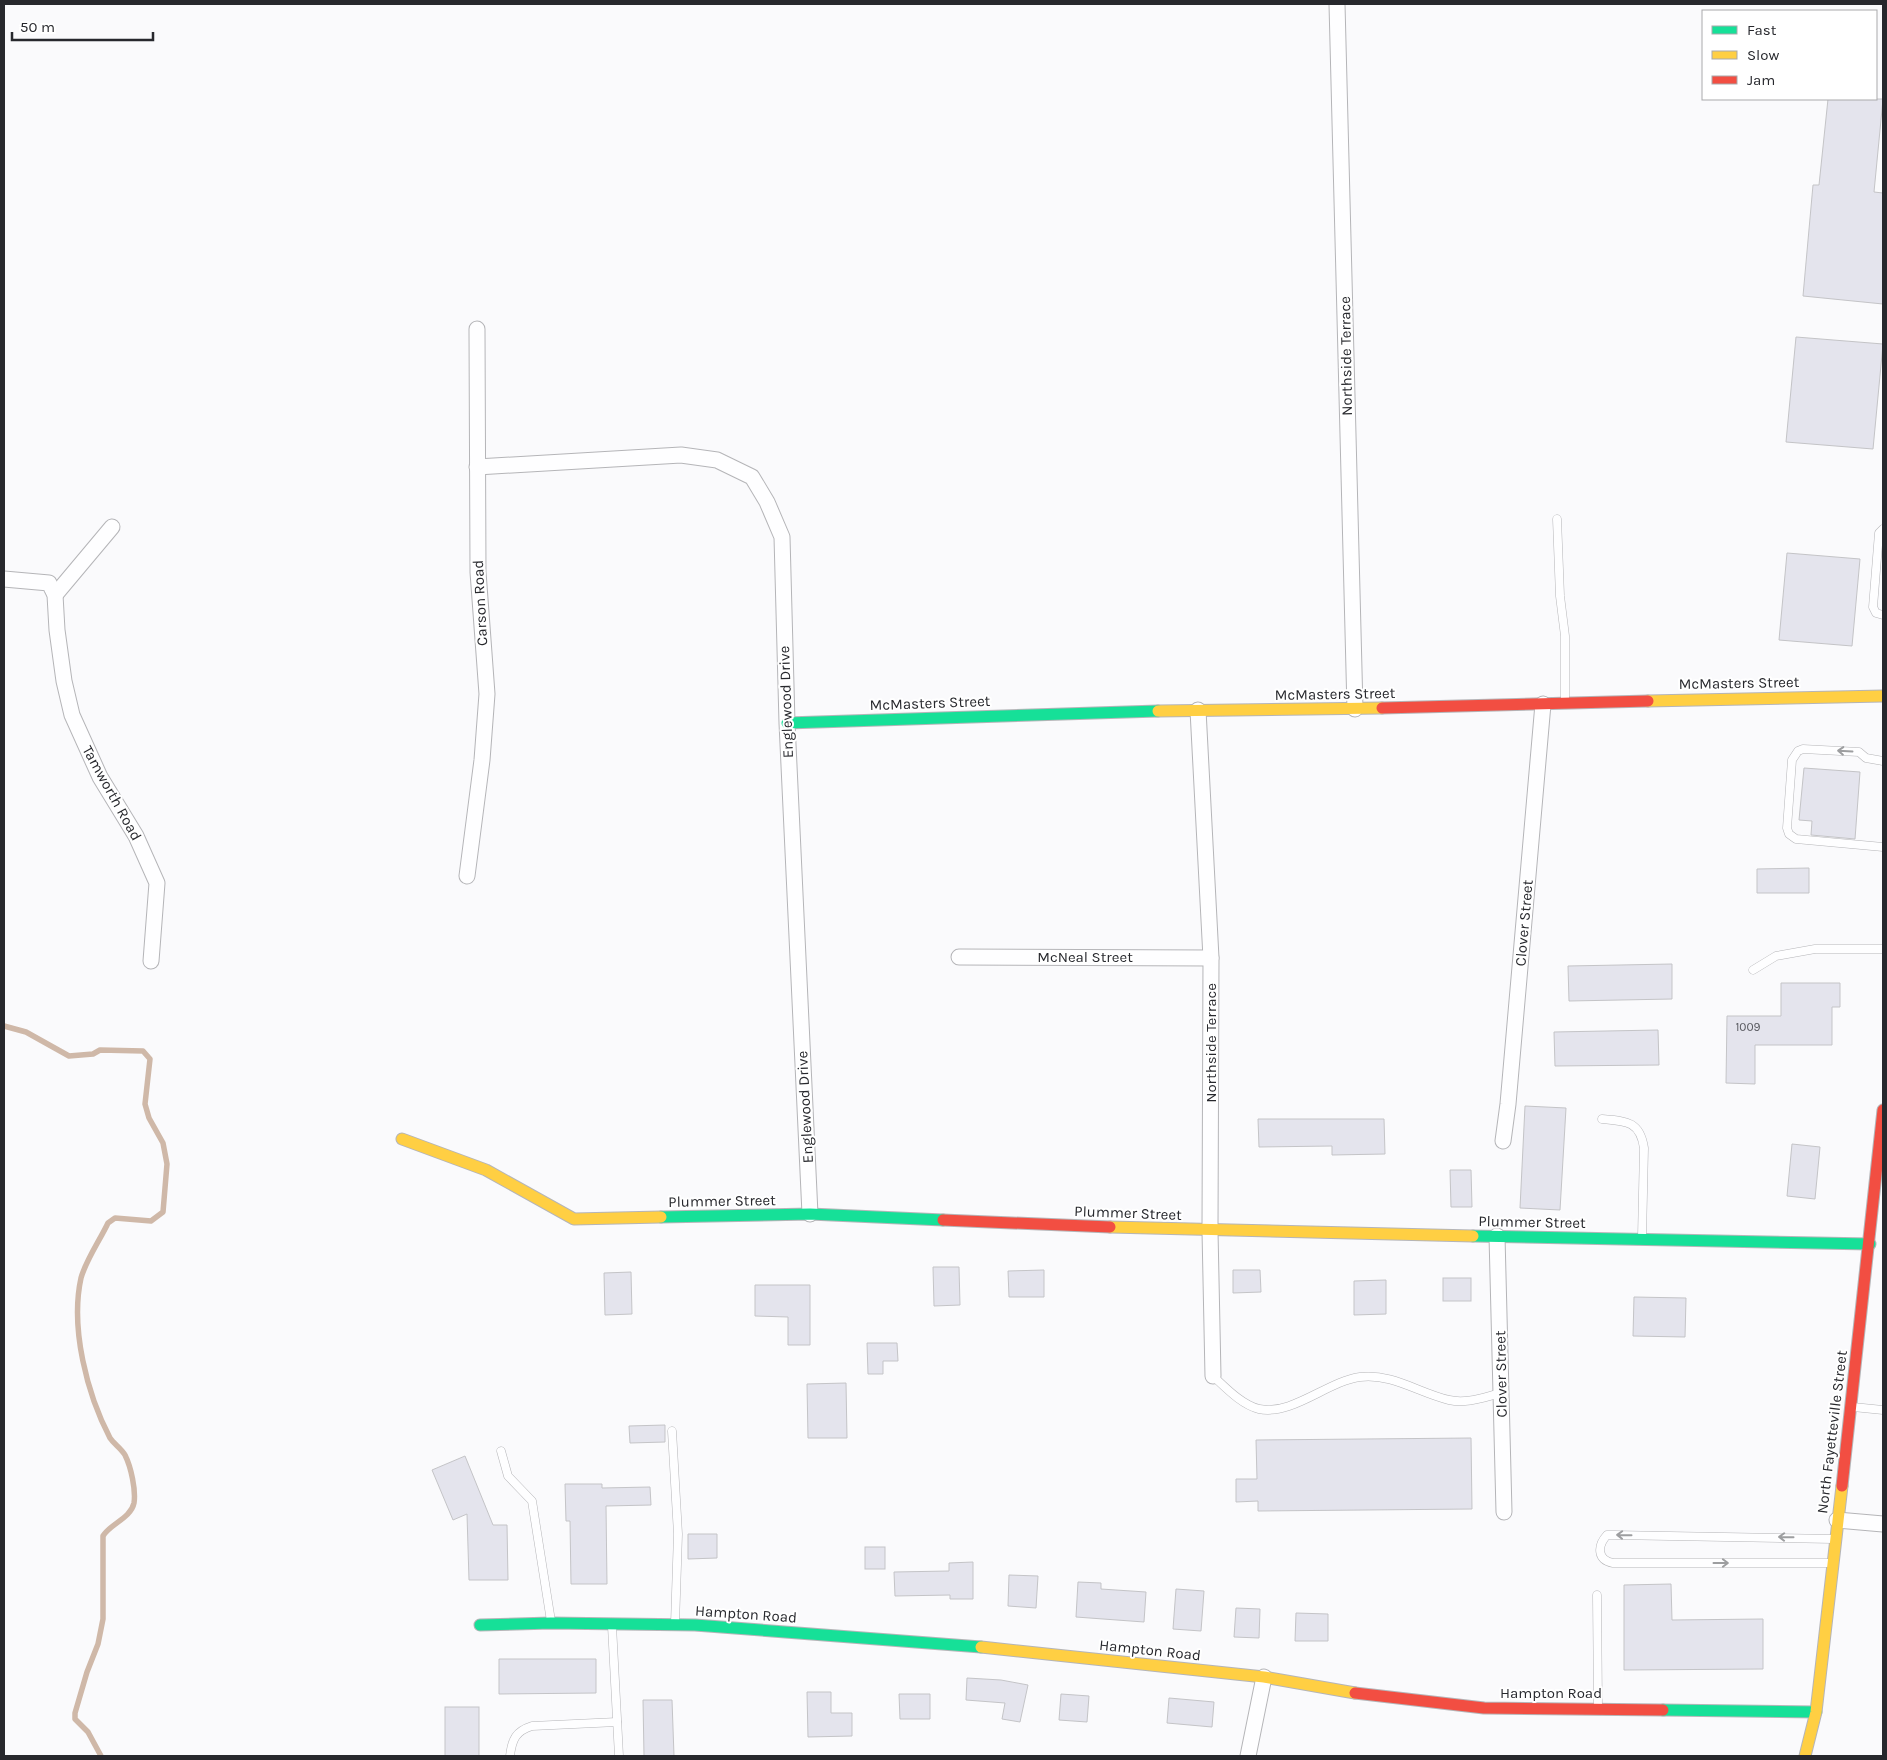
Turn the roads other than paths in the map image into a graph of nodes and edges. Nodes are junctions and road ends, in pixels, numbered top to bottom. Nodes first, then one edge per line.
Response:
1 (1337, 4) edge
2 (477, 329) dead end
3 (478, 467) junction
4 (1557, 519) dead end
5 (112, 527) dead end
6 (1883, 529) edge
7 (4, 579) edge
8 (55, 595) junction
9 (1883, 615) edge
10 (1883, 696) edge
11 (1564, 703) junction
12 (1543, 704) junction
13 (1355, 709) junction
14 (1198, 710) junction
15 (787, 723) junction
16 (1883, 761) edge
17 (1883, 848) edge
18 (467, 876) dead end
19 (1883, 948) edge
20 (959, 957) dead end
21 (1211, 958) junction
22 (151, 961) dead end
23 (1752, 970) dead end
24 (1883, 1110) edge
25 (1602, 1119) dead end
26 (402, 1139) dead end
27 (1503, 1140) dead end
28 (1880, 1171) edge
29 (1879, 1206) edge
30 (810, 1214) junction
31 (1210, 1231) junction
32 (1497, 1236) junction
33 (1642, 1239) junction
34 (1870, 1244) junction
35 (1212, 1376) joint
36 (1501, 1393) junction
37 (1851, 1406) junction
38 (1883, 1410) edge
39 (672, 1431) dead end
40 (501, 1451) dead end
41 (1504, 1512) dead end
42 (1837, 1520) junction
43 (1883, 1524) edge
44 (1835, 1539) junction
45 (1832, 1563) junction
46 (1597, 1595) dead end
47 (551, 1623) junction
48 (480, 1624) dead end
49 (612, 1624) junction
50 (675, 1625) junction
51 (1264, 1677) junction
52 (1598, 1708) junction
53 (1816, 1712) junction
54 (617, 1722) junction
55 (510, 1756) edge
56 (619, 1756) edge
57 (1248, 1756) edge
58 (1806, 1756) edge

1 - 13 street, Northside Terrace
2 - 3 street, Carson Road
3 - 15 street, Englewood Drive
3 - 18 street, Carson Road
4 - 11 lane
5 - 8 street
6 - 9 lane
7 - 8 street
8 - 22 street, Tamworth Road
10 - 11 street, McMasters Street
11 - 12 street, McMasters Street
12 - 13 street, McMasters Street
12 - 27 street, Clover Street
13 - 14 street, McMasters Street
14 - 15 street, McMasters Street
14 - 21 street, Northside Terrace
15 - 30 street, Englewood Drive
16 -> 17 lane
19 - 23 lane
20 - 21 street, McNeal Street
21 - 31 street, Northside Terrace
24 - 28 street, North Fayetteville Street
25 - 33 lane
26 - 30 street, Plummer Street
28 - 29 street, North Fayetteville Street
29 - 34 street, North Fayetteville Street
30 - 31 street, Plummer Street
31 - 32 street, Plummer Street
31 - 35 street, Northside Terrace
32 - 33 street, Plummer Street
32 - 36 street, Clover Street
33 - 34 street, Plummer Street
34 - 37 street, North Fayetteville Street
35 - 36 lane
36 - 41 street, Clover Street
37 - 38 lane
37 - 42 street, North Fayetteville Street
39 - 50 lane
40 - 47 lane
42 - 43 street
42 - 44 street, North Fayetteville Street
44 - 45 street, North Fayetteville Street
44 -> 45 lane
45 - 53 street, North Fayetteville Street
46 - 52 lane
47 - 48 street, Hampton Road
47 - 49 street, Hampton Road
49 - 50 street, Hampton Road
49 - 54 lane
50 - 51 street, Hampton Road
51 - 52 street, Hampton Road
51 - 57 street
52 - 53 street, Hampton Road
53 - 58 street, North Fayetteville Street
54 - 55 lane
54 - 56 lane

